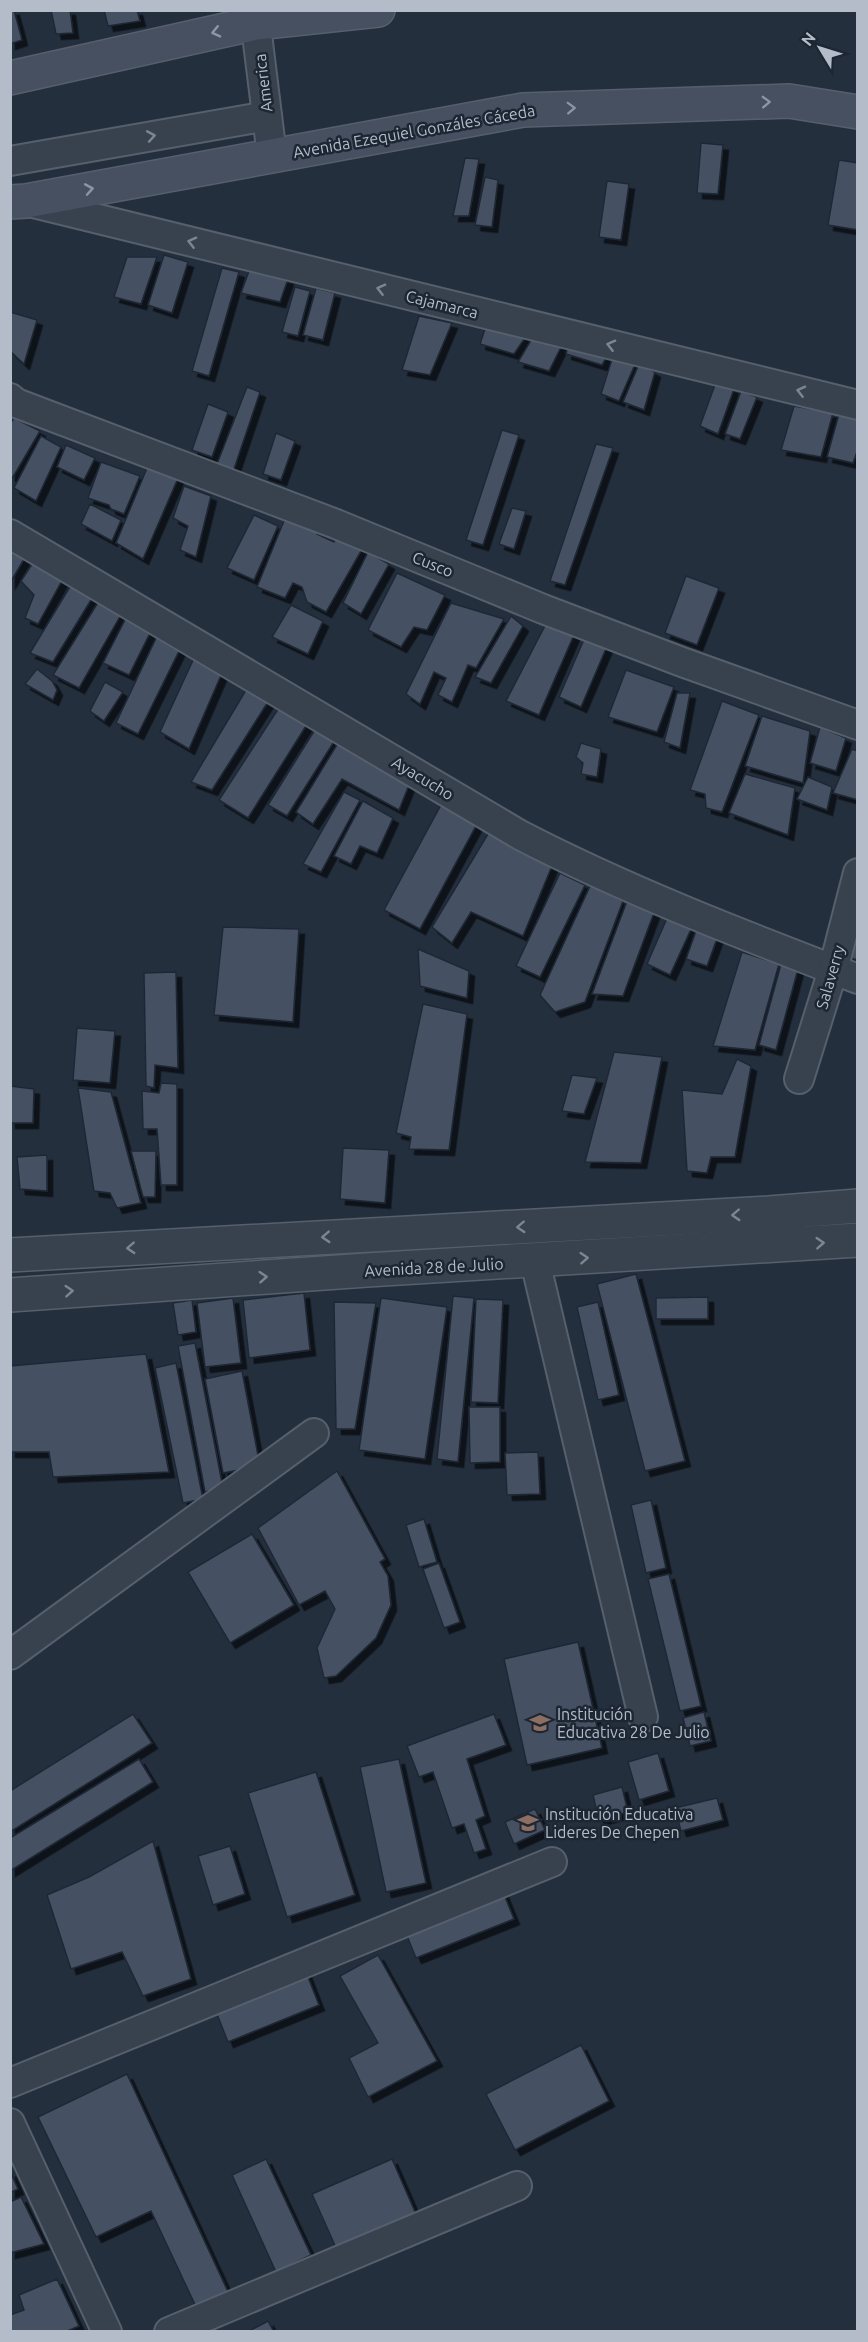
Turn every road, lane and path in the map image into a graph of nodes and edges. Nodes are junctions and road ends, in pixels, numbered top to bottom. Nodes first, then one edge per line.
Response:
1 (378, 10) edge
2 (255, 17) edge
3 (10, 78) edge
4 (858, 112) edge
5 (267, 116) junction
6 (272, 156) junction
7 (10, 161) edge
8 (18, 201) edge
9 (12, 405) edge
10 (858, 405) edge
11 (10, 534) edge
12 (858, 725) edge
13 (858, 873) edge
14 (845, 974) edge
15 (799, 1079) dead end
16 (858, 1206) edge
17 (769, 1213) junction
18 (364, 1235) junction
19 (858, 1240) edge
20 (769, 1246) junction
21 (10, 1255) edge
22 (535, 1261) junction
23 (367, 1270) junction
24 (10, 1295) edge
25 (314, 1433) dead end
26 (10, 1655) edge
27 (643, 1717) dead end
28 (552, 1862) dead end
29 (10, 2083) edge
30 (10, 2123) edge
31 (517, 2186) dead end
32 (107, 2331) edge
33 (169, 2331) edge

1 - 2 main road
2 -> 3 main road
2 - 5 street, America
6 -> 4 main road, Avenida Ezequiel Gonzáles Cáceda
5 - 6 street, America
7 -> 5 street
8 -> 6 main road, Avenida Ezequiel Gonzáles Cáceda
10 -> 8 street, Cajamarca
9 - 12 street, Cusco
11 - 14 street, Ayacucho
13 - 14 street, Salaverry
14 - 15 street, Salaverry
16 - 17 street
17 -> 18 street
17 - 20 street
18 -> 21 street
18 - 23 street
20 -> 19 street, Avenida 28 de Julio
22 -> 20 street, Avenida 28 de Julio
22 - 23 street, Avenida 28 de Julio
22 - 27 street
24 -> 23 street, Avenida 28 de Julio
25 - 26 street
28 - 29 street
30 - 32 street
31 - 33 street

